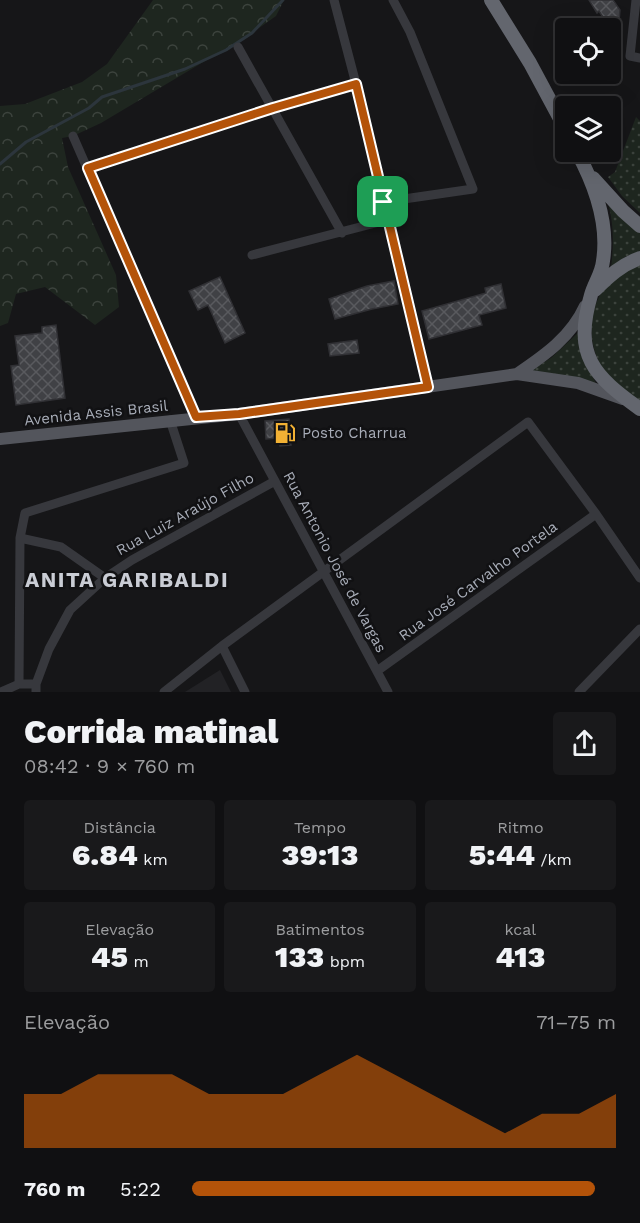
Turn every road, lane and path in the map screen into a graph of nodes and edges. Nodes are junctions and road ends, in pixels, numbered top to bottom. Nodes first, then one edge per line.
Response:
1 (334, 0) edge
2 (393, 0) edge
3 (491, 0) edge
4 (636, 0) edge
5 (238, 47) dead end
6 (635, 57) edge
7 (356, 84) junction
8 (273, 108) junction
9 (555, 110) edge
10 (73, 136) dead end
11 (582, 162) edge
12 (88, 168) junction
13 (589, 174) junction
14 (383, 202) junction
15 (387, 220) junction
16 (640, 226) edge
17 (342, 233) junction
18 (252, 255) dead end
19 (640, 258) edge
20 (592, 293) junction
21 (517, 374) junction
22 (428, 387) junction
23 (634, 402) edge
24 (640, 409) edge
25 (239, 414) junction
26 (196, 417) junction
27 (170, 420) junction
28 (0, 439) edge
29 (275, 481) junction
30 (596, 514) junction
31 (20, 538) junction
32 (324, 571) junction
33 (105, 578) junction
34 (640, 579) edge
35 (640, 629) edge
36 (222, 646) junction
37 (376, 671) junction
38 (19, 684) junction
39 (36, 688) edge
40 (1, 692) edge
41 (164, 692) edge
42 (244, 692) edge
43 (388, 692) edge
44 (579, 692) edge

1 - 7 street
2 - 14 street
3 - 9 highway
4 - 6 street
5 - 8 street
7 - 8 street
7 - 14 street
8 - 12 street
8 - 17 street
10 - 12 street
11 - 13 highway
12 - 26 street
13 - 16 highway
13 - 20 highway
14 - 15 street
15 - 17 street
15 - 22 street
17 - 18 street
19 - 20 highway
20 - 21 main road, Avenida Assis Brasil
20 - 23 highway
21 - 22 main road, Avenida Assis Brasil
21 - 23 main road, Avenida Assis Brasil
22 - 25 main road, Avenida Assis Brasil
23 - 24 highway
25 - 26 main road, Avenida Assis Brasil
25 - 29 street, Rua Antonio José de Vargas
26 - 27 main road, Avenida Assis Brasil
27 - 28 main road, Avenida Assis Brasil
27 - 31 street
29 - 32 street, Rua Antonio José de Vargas
29 - 33 street, Rua Luiz Araújo Filho
30 - 32 street
30 - 34 street
30 - 37 street, Rua José Carvalho Portela
31 - 33 street
31 - 38 street
32 - 36 street
32 - 37 street, Rua Antonio José de Vargas
33 - 39 street, Rua Luiz Araújo Filho
35 - 44 street
36 - 41 street
36 - 42 street
37 - 43 street, Rua Antonio José de Vargas
38 - 39 street
38 - 40 street

